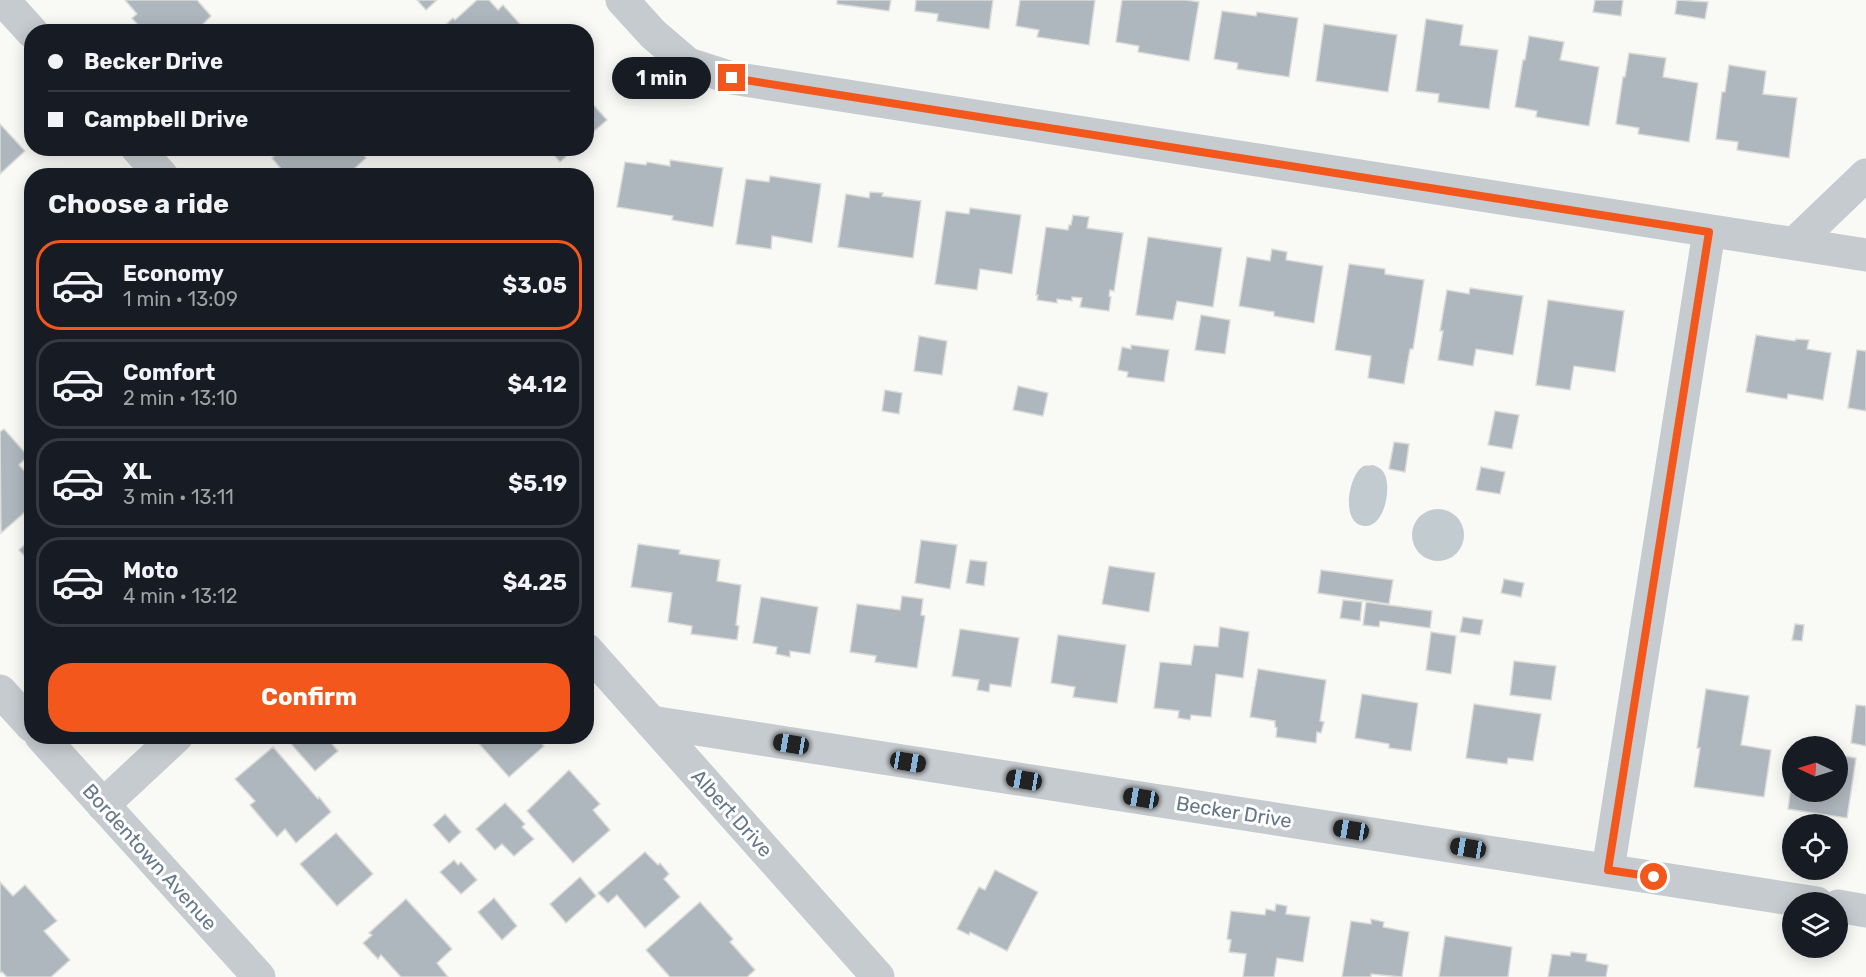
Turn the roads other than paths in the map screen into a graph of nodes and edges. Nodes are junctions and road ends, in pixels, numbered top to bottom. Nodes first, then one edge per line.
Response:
1 (3, 0) edge
2 (622, 0) edge
3 (25, 24) edge
4 (144, 156) edge
5 (155, 168) edge
6 (1866, 175) edge
7 (1709, 232) junction
8 (1795, 243) junction
9 (1866, 255) edge
10 (594, 658) edge
11 (0, 691) edge
12 (24, 717) edge
13 (651, 722) junction
14 (48, 744) edge
15 (168, 744) edge
16 (103, 805) junction
17 (1608, 870) junction
18 (1782, 897) edge
19 (1848, 908) edge
20 (1866, 911) edge
21 (258, 977) edge
22 (878, 977) edge

1 - 3 street
2 - 7 street
4 - 5 street
6 - 8 street
7 - 8 street
7 - 17 street
8 - 9 street
10 - 13 street, Albert Drive
11 - 12 street
13 - 17 street, Becker Drive
13 - 22 street, Albert Drive
14 - 16 street, Bordentown Avenue
15 - 16 street
16 - 21 street, Bordentown Avenue
17 - 18 street, Becker Drive
19 - 20 street

